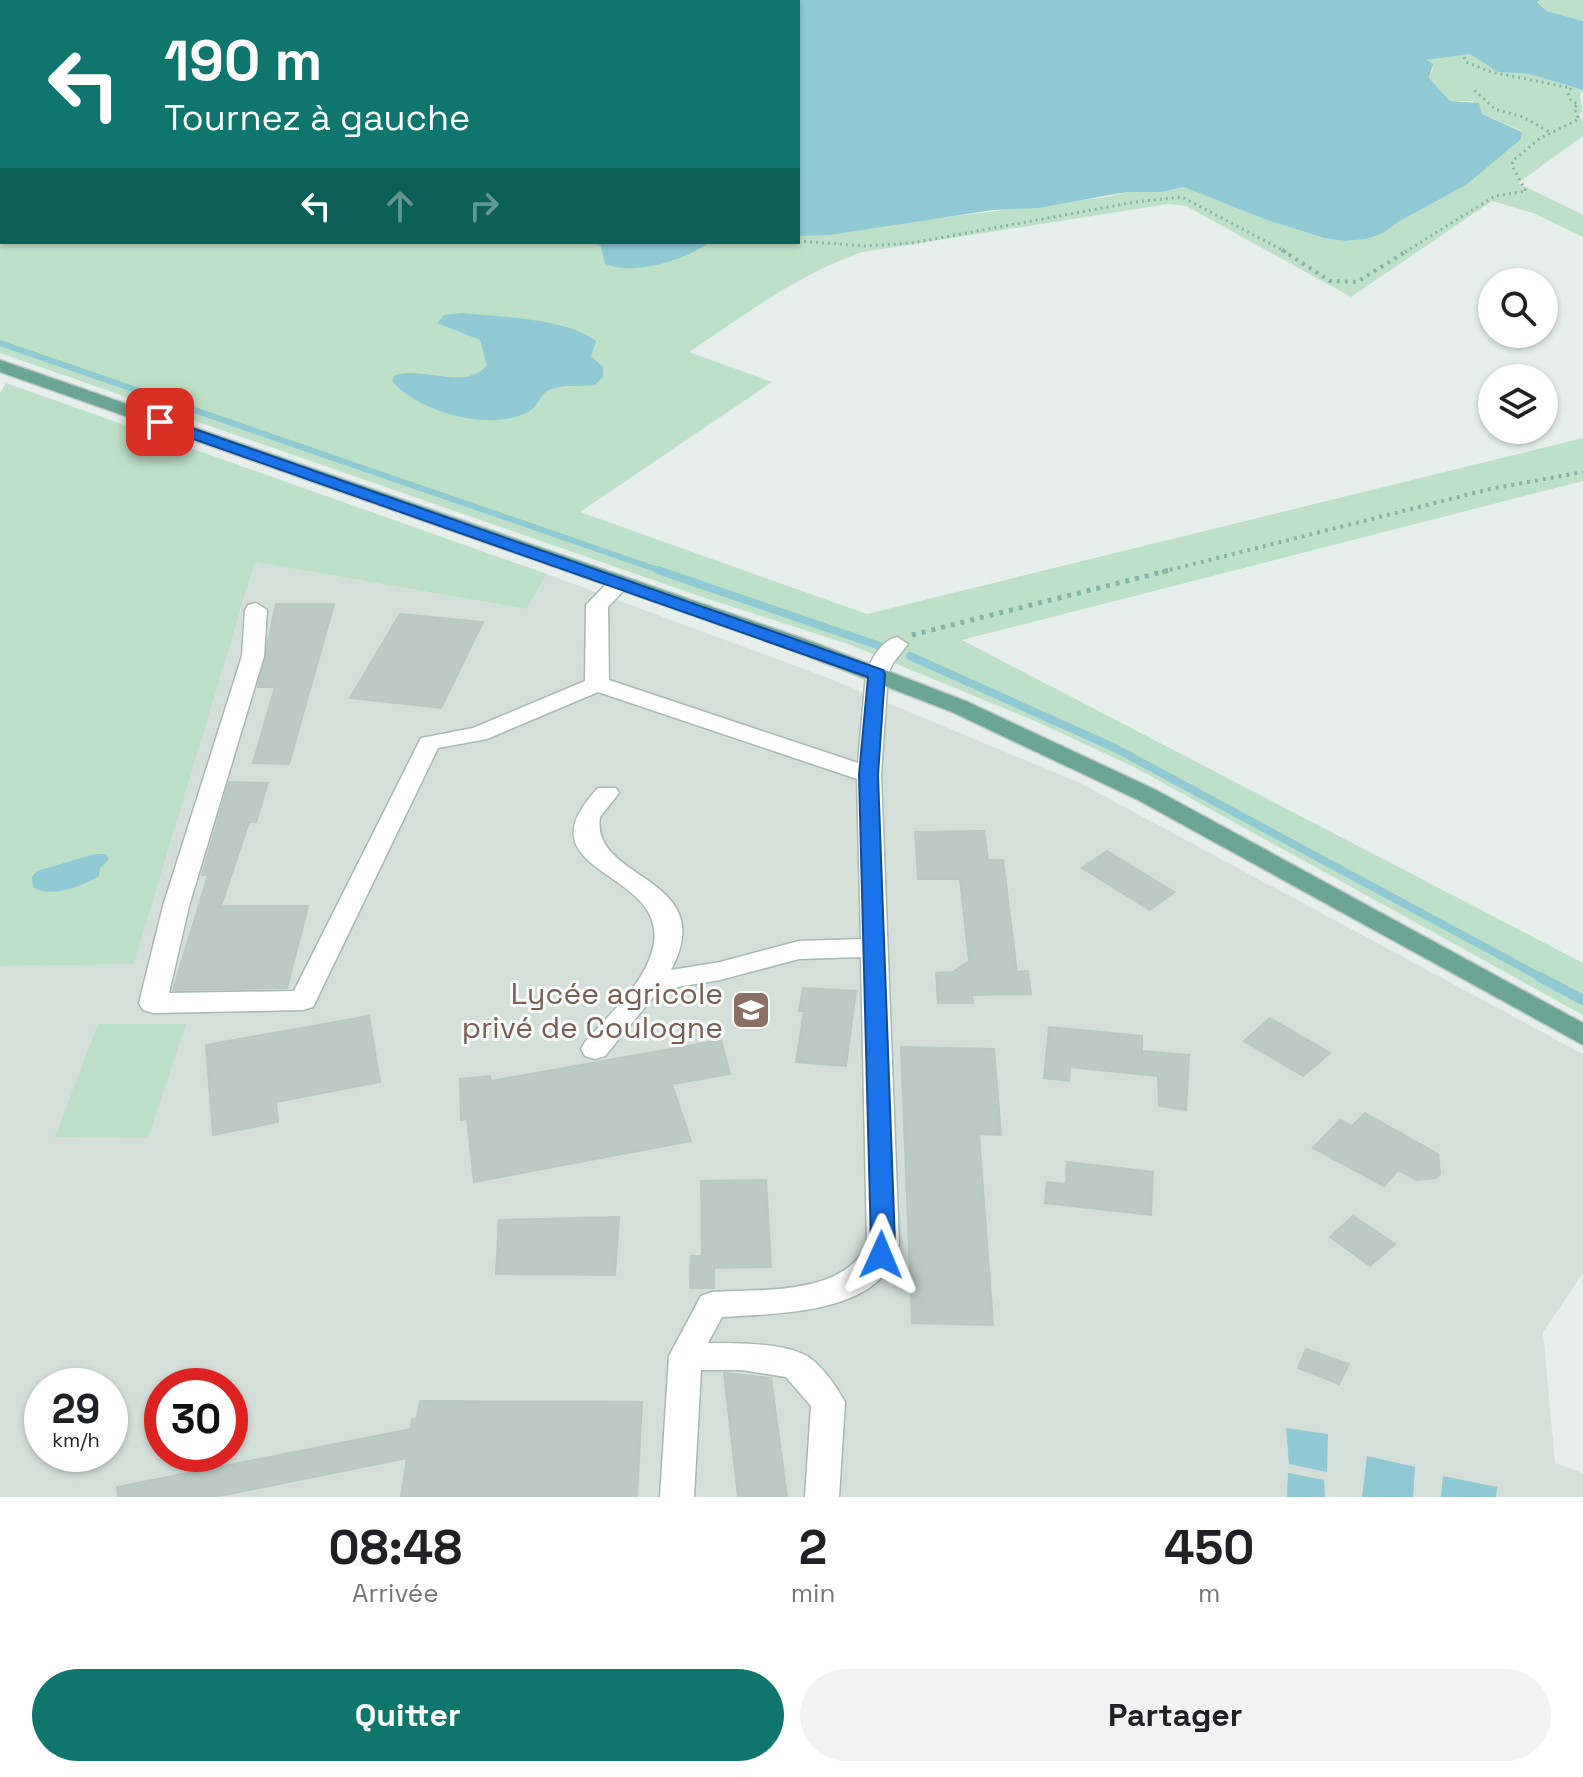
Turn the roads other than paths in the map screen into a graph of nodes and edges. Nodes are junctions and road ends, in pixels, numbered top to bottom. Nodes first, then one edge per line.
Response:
1 (0, 366) edge
2 (621, 582) junction
3 (256, 610) dead end
4 (897, 644) road end
5 (877, 674) junction
6 (597, 684) junction
7 (869, 775) junction
8 (607, 793) dead end
9 (872, 948) junction
10 (652, 982) junction
11 (1583, 1035) edge
12 (595, 1049) dead end
13 (685, 1356) junction
14 (677, 1497) edge
15 (822, 1497) edge

1 - 2 main road
2 - 5 main road
2 - 6 street
3 - 6 street
4 - 5 street
5 - 7 street
5 - 11 main road
6 - 7 street
7 - 9 street
8 - 10 street
9 - 10 street
9 - 13 street
10 - 12 street
13 - 14 street
13 - 15 street

